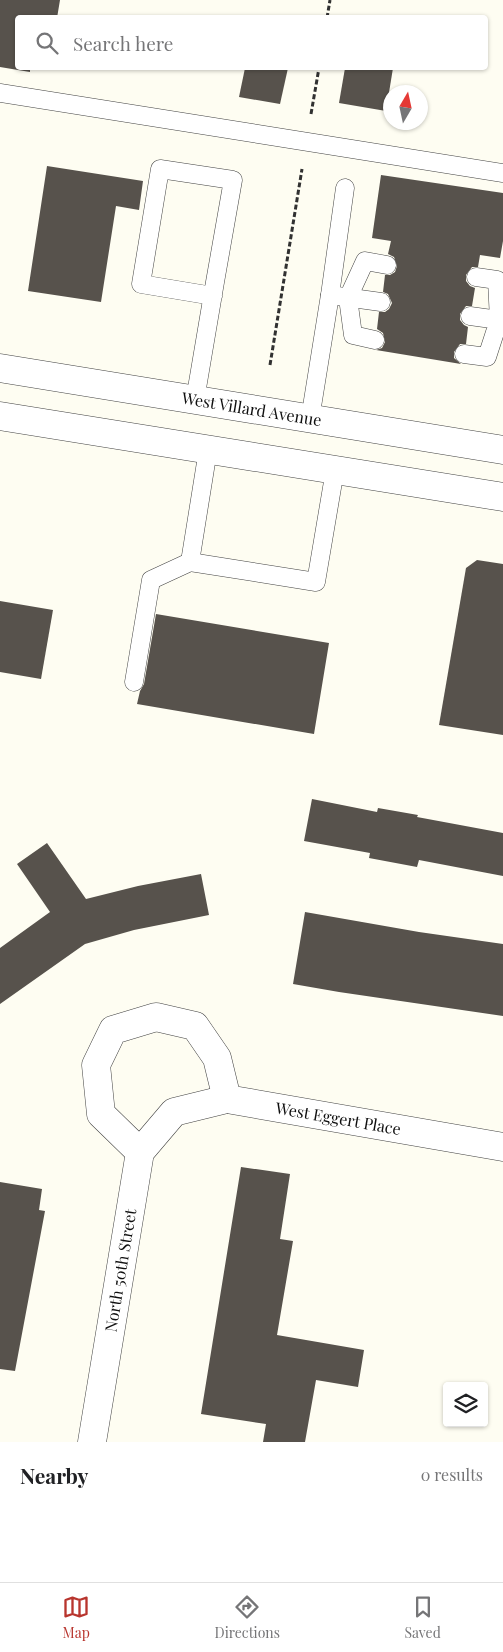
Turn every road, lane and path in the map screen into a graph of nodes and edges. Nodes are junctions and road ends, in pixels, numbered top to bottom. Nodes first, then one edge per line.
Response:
1 (330, 0) edge
2 (328, 15) edge
3 (319, 70) edge
4 (0, 93) edge
5 (307, 142) junction
6 (503, 173) edge
7 (345, 188) dead end
8 (387, 265) dead end
9 (476, 277) dead end
10 (330, 295) junction
11 (213, 296) junction
12 (348, 298) junction
13 (381, 302) dead end
14 (470, 316) dead end
15 (501, 321) edge
16 (375, 340) dead end
17 (464, 354) dead end
18 (270, 365) dead end
19 (0, 368) edge
20 (195, 400) junction
21 (0, 416) edge
22 (310, 419) junction
23 (208, 450) junction
24 (503, 450) edge
25 (335, 470) junction
26 (503, 498) edge
27 (190, 562) junction
28 (134, 682) dead end
29 (227, 1099) junction
30 (503, 1147) edge
31 (140, 1152) junction
32 (92, 1442) edge

1 - 2 path
3 - 5 path
4 - 5 lane
5 - 6 lane
5 - 18 path
7 - 10 lane
8 - 12 lane
9 - 15 lane
10 - 12 lane
10 - 22 lane
11 - 11 lane
11 - 20 lane
12 - 13 lane
12 - 16 lane
14 - 15 lane
15 - 17 lane
19 - 20 street, West Villard Avenue
20 - 22 street, West Villard Avenue
21 - 23 street
22 - 24 street, West Villard Avenue
23 - 25 street
23 - 27 lane
25 - 26 street
25 - 27 lane
27 - 28 lane
29 - 30 street, West Eggert Place
29 - 31 street, West Eggert Place
29 - 31 street
31 - 32 street, North 50th Street

